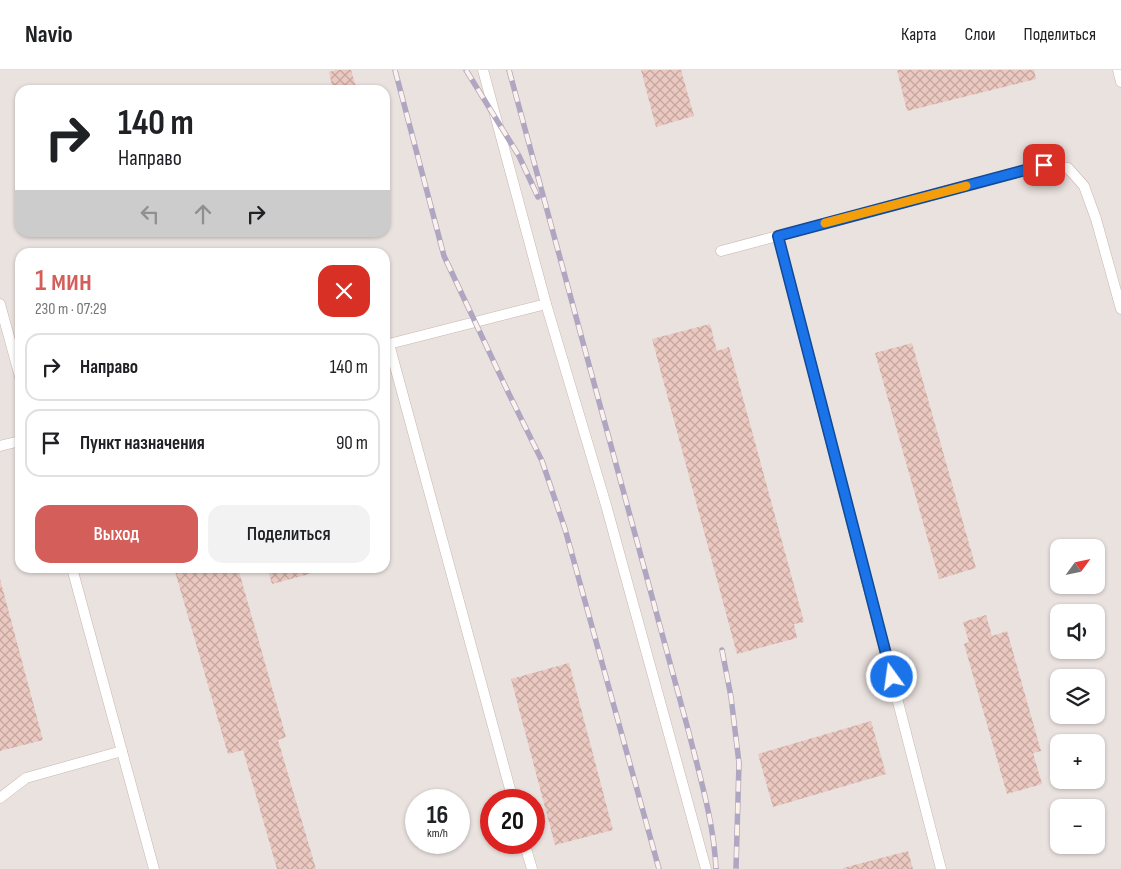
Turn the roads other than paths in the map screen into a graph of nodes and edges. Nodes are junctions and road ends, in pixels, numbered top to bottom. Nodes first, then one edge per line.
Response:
1 (483, 70) edge
2 (1118, 70) edge
3 (1121, 82) edge
4 (778, 236) junction
5 (721, 251) dead end
6 (0, 304) edge
7 (546, 304) junction
8 (1121, 309) edge
9 (390, 344) edge
10 (390, 356) edge
11 (15, 359) edge
12 (15, 442) edge
13 (0, 446) edge
14 (73, 573) edge
15 (122, 751) junction
16 (510, 789) edge
17 (0, 798) edge
18 (528, 854) edge
19 (154, 869) edge
20 (532, 869) edge
21 (706, 869) edge
22 (941, 869) edge

1 - 7 lane
2 - 3 lane
4 - 5 lane
4 - 8 lane
4 - 22 lane
6 - 11 lane
7 - 9 lane
7 - 21 lane
10 - 16 lane
12 - 13 lane
14 - 15 lane
15 - 17 lane
15 - 19 lane
18 - 20 lane

